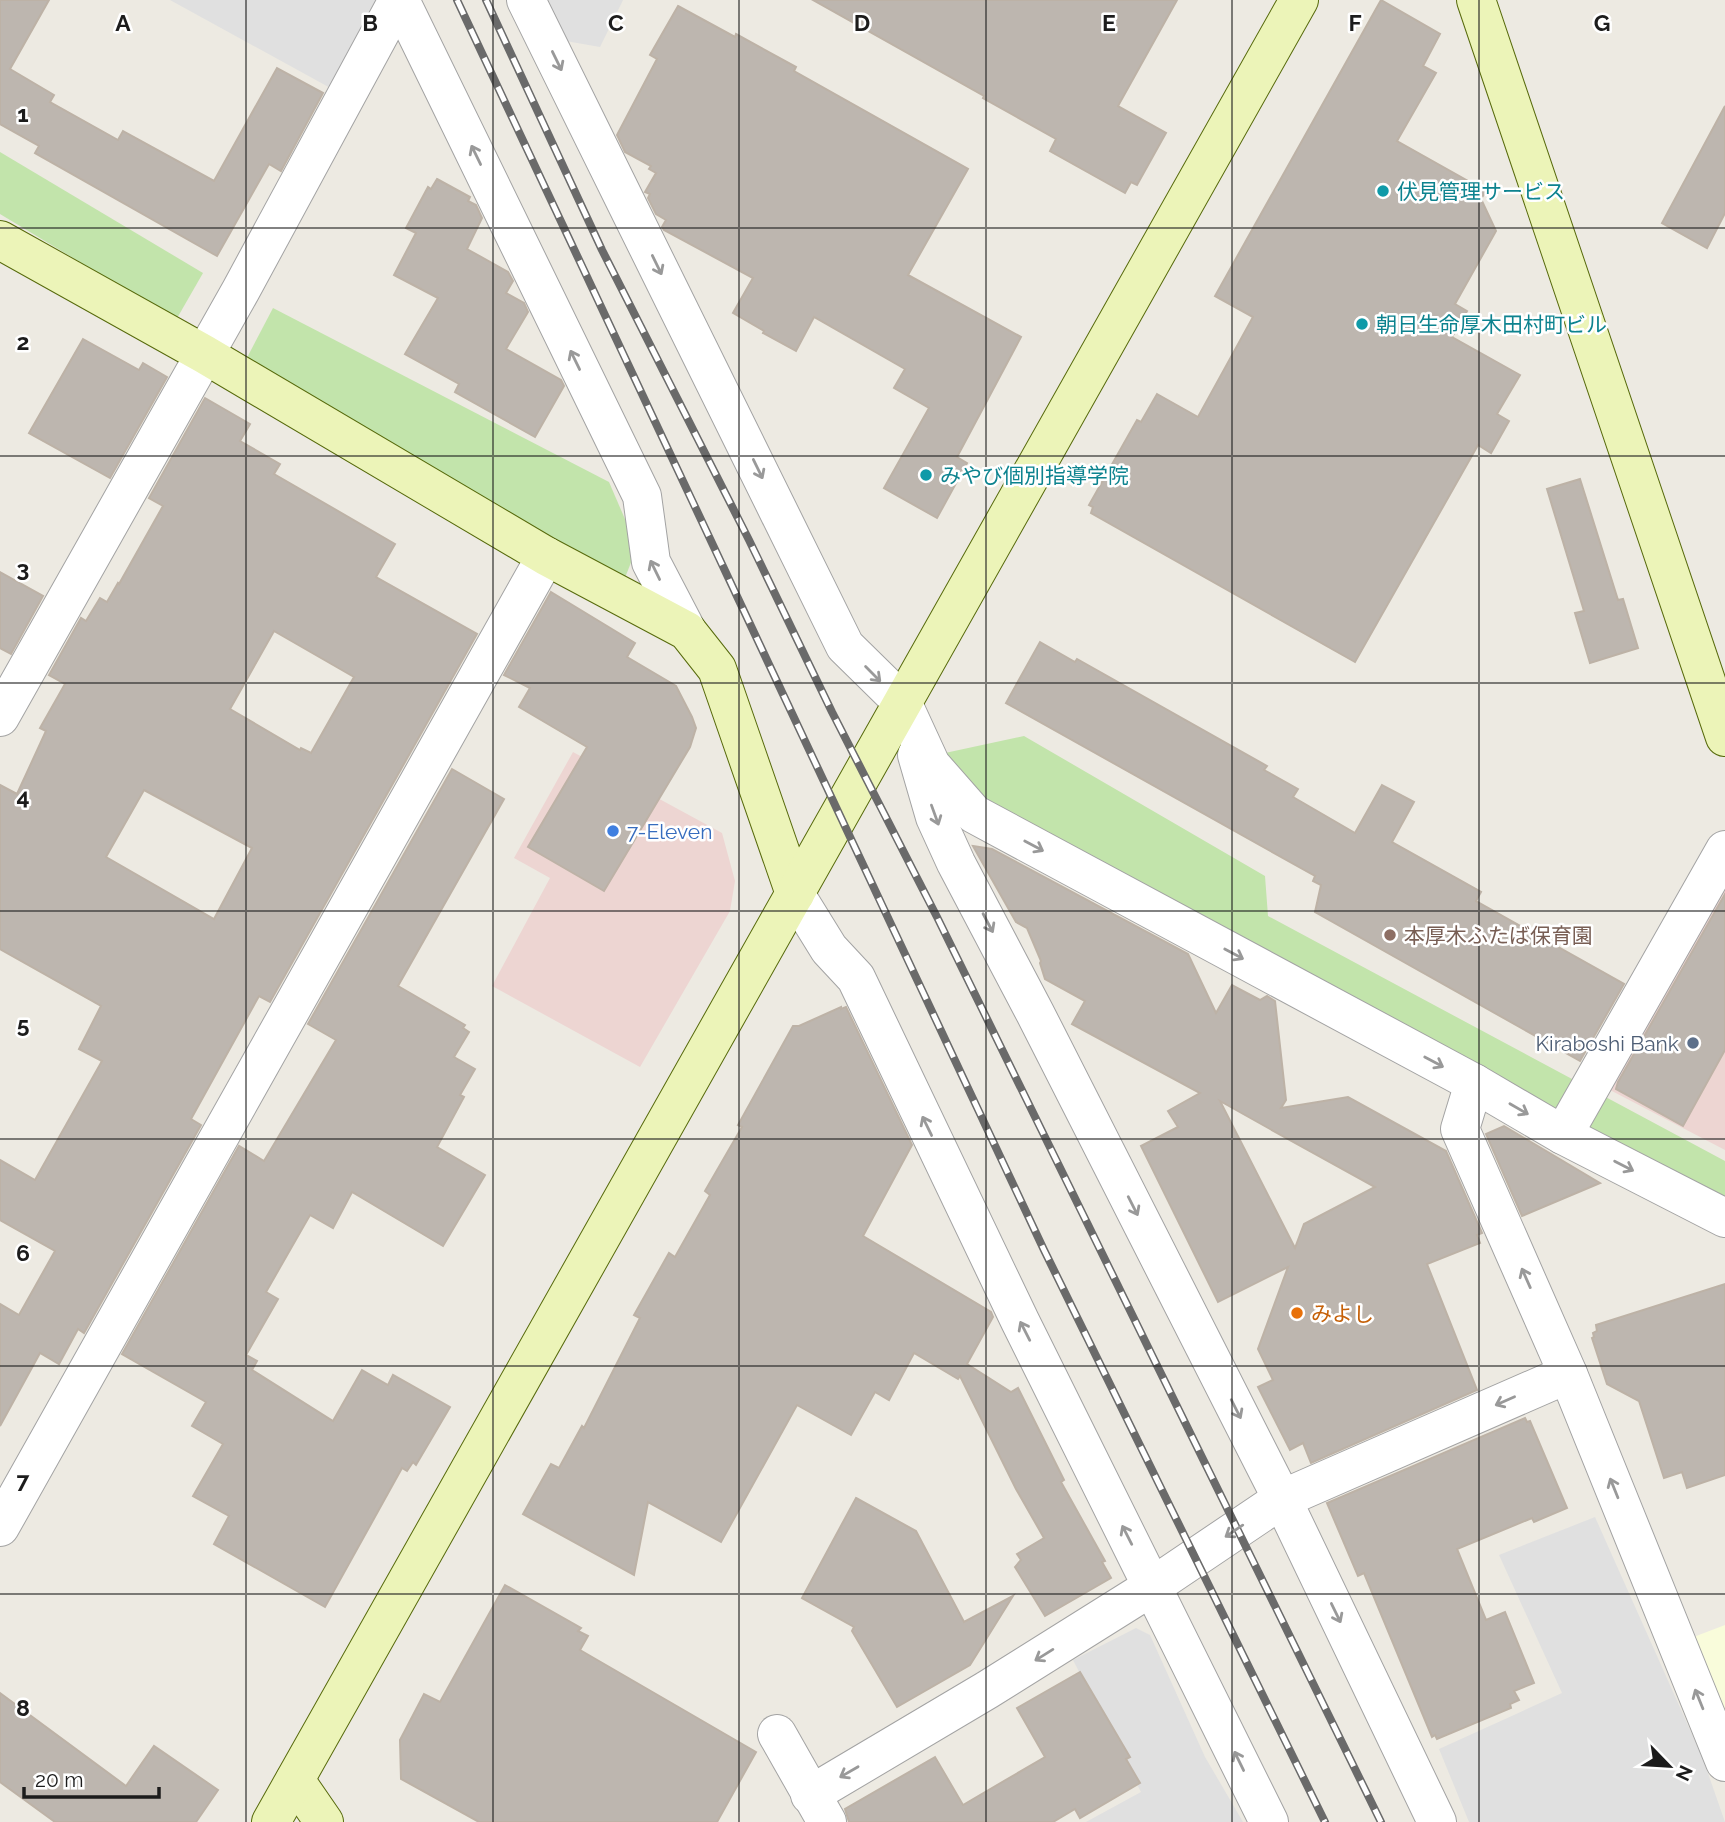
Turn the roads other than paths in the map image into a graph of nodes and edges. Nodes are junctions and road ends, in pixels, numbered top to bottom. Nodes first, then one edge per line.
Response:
1 (399, 0) edge
2 (526, 0) edge
3 (1299, 0) edge
4 (1476, 0) edge
5 (0, 240) edge
6 (204, 354) junction
7 (546, 556) junction
8 (687, 631) junction
9 (902, 702) junction
10 (0, 717) edge
11 (1725, 737) edge
12 (1725, 850) edge
13 (795, 894) junction
14 (1474, 1083) junction
15 (1563, 1135) junction
16 (1725, 1218) edge
17 (1568, 1374) junction
18 (1282, 1499) junction
19 (0, 1527) edge
20 (1153, 1586) junction
21 (777, 1734) dead end
22 (1725, 1762) edge
23 (295, 1780) junction
24 (819, 1808) edge
25 (271, 1822) edge
26 (324, 1822) edge
27 (1269, 1822) edge
28 (1437, 1822) edge

1 - 6 street
8 -> 1 street
2 -> 9 street
3 - 9 street
4 - 11 street
5 - 6 street
6 - 7 street
6 - 10 street
7 - 8 street
7 - 19 street
8 - 13 street
9 - 13 street
9 -> 14 street
9 -> 18 street
12 - 15 street
20 -> 13 street
13 - 23 street
14 -> 15 street
17 -> 14 street
15 -> 16 street
17 -> 18 street
22 -> 17 street
18 -> 20 street
18 -> 28 street
20 -> 24 street
27 -> 20 street
21 - 24 street
23 - 25 street
23 - 26 street

